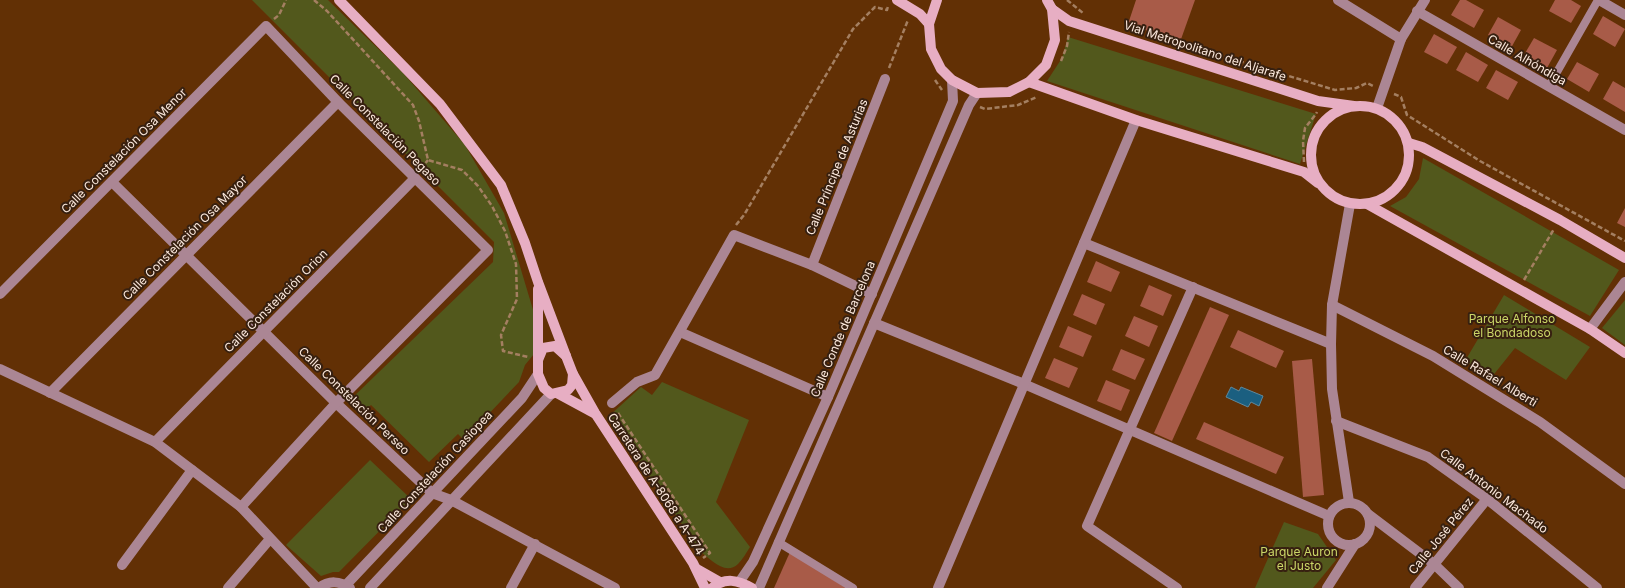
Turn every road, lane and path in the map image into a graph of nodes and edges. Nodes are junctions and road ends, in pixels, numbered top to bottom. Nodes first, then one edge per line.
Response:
1 (286, 0) edge
2 (314, 0) edge
3 (339, 0) edge
4 (891, 0) edge
5 (897, 0) edge
6 (937, 0) edge
7 (1047, 0) edge
8 (1338, 0) edge
9 (1425, 0) edge
10 (1598, 0) edge
11 (1052, 10) junction
12 (1417, 11) junction
13 (1625, 15) edge
14 (908, 19) dead end
15 (929, 24) junction
16 (266, 26) junction
17 (1401, 39) junction
18 (885, 79) joint
19 (952, 80) junction
20 (1029, 82) junction
21 (1549, 86) junction
22 (1325, 87) dead end
23 (977, 93) junction
24 (1318, 101) junction
25 (338, 102) junction
26 (1354, 106) junction
27 (1377, 108) junction
28 (1136, 120) junction
29 (1625, 130) edge
30 (1409, 143) junction
31 (1304, 172) junction
32 (415, 178) junction
33 (112, 182) junction
34 (1320, 186) junction
35 (1350, 204) junction
36 (1367, 204) junction
37 (1569, 210) dead end
38 (1560, 220) junction
39 (733, 233) junction
40 (1084, 243) junction
41 (186, 256) junction
42 (1625, 258) edge
43 (812, 265) junction
44 (538, 282) junction
45 (1625, 282) edge
46 (1193, 287) junction
47 (1518, 289) junction
48 (0, 294) edge
49 (872, 294) junction
50 (1332, 305) junction
51 (874, 323) junction
52 (1590, 329) junction
53 (264, 332) junction
54 (680, 332) junction
55 (1331, 344) junction
56 (1625, 353) edge
57 (566, 356) junction
58 (536, 359) junction
59 (0, 369) edge
60 (538, 374) junction
61 (573, 374) junction
62 (1024, 384) junction
63 (50, 392) junction
64 (554, 393) junction
65 (828, 397) junction
66 (336, 403) junction
67 (612, 403) joint
68 (595, 413) junction
69 (1336, 422) junction
70 (1131, 430) junction
71 (155, 442) junction
72 (192, 470) junction
73 (1624, 481) edge
74 (432, 493) junction
75 (1487, 499) junction
76 (451, 500) junction
77 (1349, 502) junction
78 (241, 507) junction
79 (1368, 514) junction
80 (1329, 516) junction
81 (270, 539) junction
82 (778, 542) junction
83 (536, 544) junction
84 (1355, 544) junction
85 (1434, 564) junction
86 (122, 565) dead end
87 (695, 566) junction
88 (740, 581) junction
89 (716, 585) edge
90 (348, 586) edge
91 (228, 588) edge
92 (318, 588) edge
93 (370, 588) edge
94 (512, 588) edge
95 (615, 588) edge
96 (705, 588) edge
97 (752, 588) edge
98 (759, 588) edge
99 (852, 588) edge
100 (938, 588) edge
101 (1177, 588) edge
102 (1326, 588) edge
103 (1414, 588) edge
104 (1459, 588) edge
105 (1598, 588) edge

1 - 16 path
2 - 58 path
3 - 44 main road
4 - 39 path
5 - 15 main road
6 - 15 main road
7 - 11 main road
8 - 17 street
9 - 12 street
10 - 13 street
10 - 21 street
11 - 20 main road
11 - 24 main road, Vial Metropolitano del Aljarafe
12 - 17 street
12 - 21 street, Calle Alhóndiga
14 - 18 path
15 - 19 main road
16 - 25 street, Calle Constelación Pegaso
16 - 33 street, Calle Constelación Osa Menor
17 - 27 street
18 - 43 street, Calle Príncipe de Asturias
19 - 23 main road
19 - 49 street, Calle Conde de Barcelona
20 - 23 main road
20 - 28 main road
21 - 29 street, Calle Alhóndiga
22 - 24 path
23 - 51 street, Calle Conde de Barcelona
24 - 26 main road, Vial Metropolitano del Aljarafe
24 - 31 path
25 - 32 street, Calle Constelación Pegaso
25 - 41 street, Calle Constelación Osa Mayor
26 - 27 main road, Vial Metropolitano del Aljarafe
26 - 34 main road, Vial Metropolitano del Aljarafe
27 - 30 main road
28 - 31 main road
28 - 40 street
30 - 36 main road
30 - 38 main road
31 - 34 main road
32 - 53 street, Calle Constelación Orion
32 - 66 street, Calle Constelación Pegaso
33 - 41 street, Calle Constelación Perseo
33 - 48 street, Calle Constelación Osa Menor
34 - 35 main road
35 - 36 main road
35 - 50 street
36 - 47 main road
37 - 38 path
38 - 42 main road
38 - 47 path
39 - 43 street
39 - 54 street
40 - 46 street
40 - 62 street
41 - 53 street, Calle Constelación Perseo
41 - 63 street, Calle Constelación Osa Mayor
43 - 49 street
44 - 57 main road
44 - 58 main road
45 - 52 street
46 - 55 street
46 - 70 street
47 - 52 main road
49 - 65 street, Calle Conde de Barcelona
50 - 55 street
50 - 73 street, Calle Rafael Alberti
51 - 62 street
51 - 82 street, Calle Conde de Barcelona
52 - 56 main road
53 - 66 street, Calle Constelación Perseo
53 - 71 street, Calle Constelación Orion
54 - 65 street
54 - 67 street
55 - 69 street
57 - 58 main road
57 - 61 main road
58 - 60 main road
59 - 63 street
60 - 64 main road
60 - 74 street, Calle Constelación Casiopea
61 - 64 main road
61 - 68 main road, Carretera de A-8068 a A-474
62 - 70 street
62 - 100 street
63 - 71 street
64 - 68 main road, Carretera de A-8068 a A-474
64 - 76 street
65 - 88 street, Calle Conde de Barcelona
66 - 74 street, Calle Constelación Perseo
66 - 78 street
67 - 87 path
68 - 87 main road, Carretera de A-8068 a A-474
69 - 75 street, Calle Antonio Machado
69 - 77 street
70 - 80 street
70 - 101 street
71 - 72 street
72 - 78 street
72 - 86 street
74 - 76 street, Calle Constelación Perseo
74 - 90 street, Calle Constelación Casiopea
75 - 85 street, Calle José Pérez
75 - 105 street, Calle Antonio Machado
76 - 83 street, Calle Constelación Perseo
76 - 93 street
77 - 79 street
77 - 80 street
78 - 81 street
79 - 84 street
79 - 85 street
80 - 84 street
81 - 91 street
81 - 92 street
82 - 98 street, Calle Conde de Barcelona
82 - 99 street
83 - 94 street
83 - 95 street, Calle Constelación Perseo
84 - 102 street
85 - 103 street, Calle José Pérez
85 - 104 street
87 - 89 main road
87 - 96 main road, Carretera de A-8068 a A-474
88 - 89 main road
88 - 97 main road
90 - 92 street

